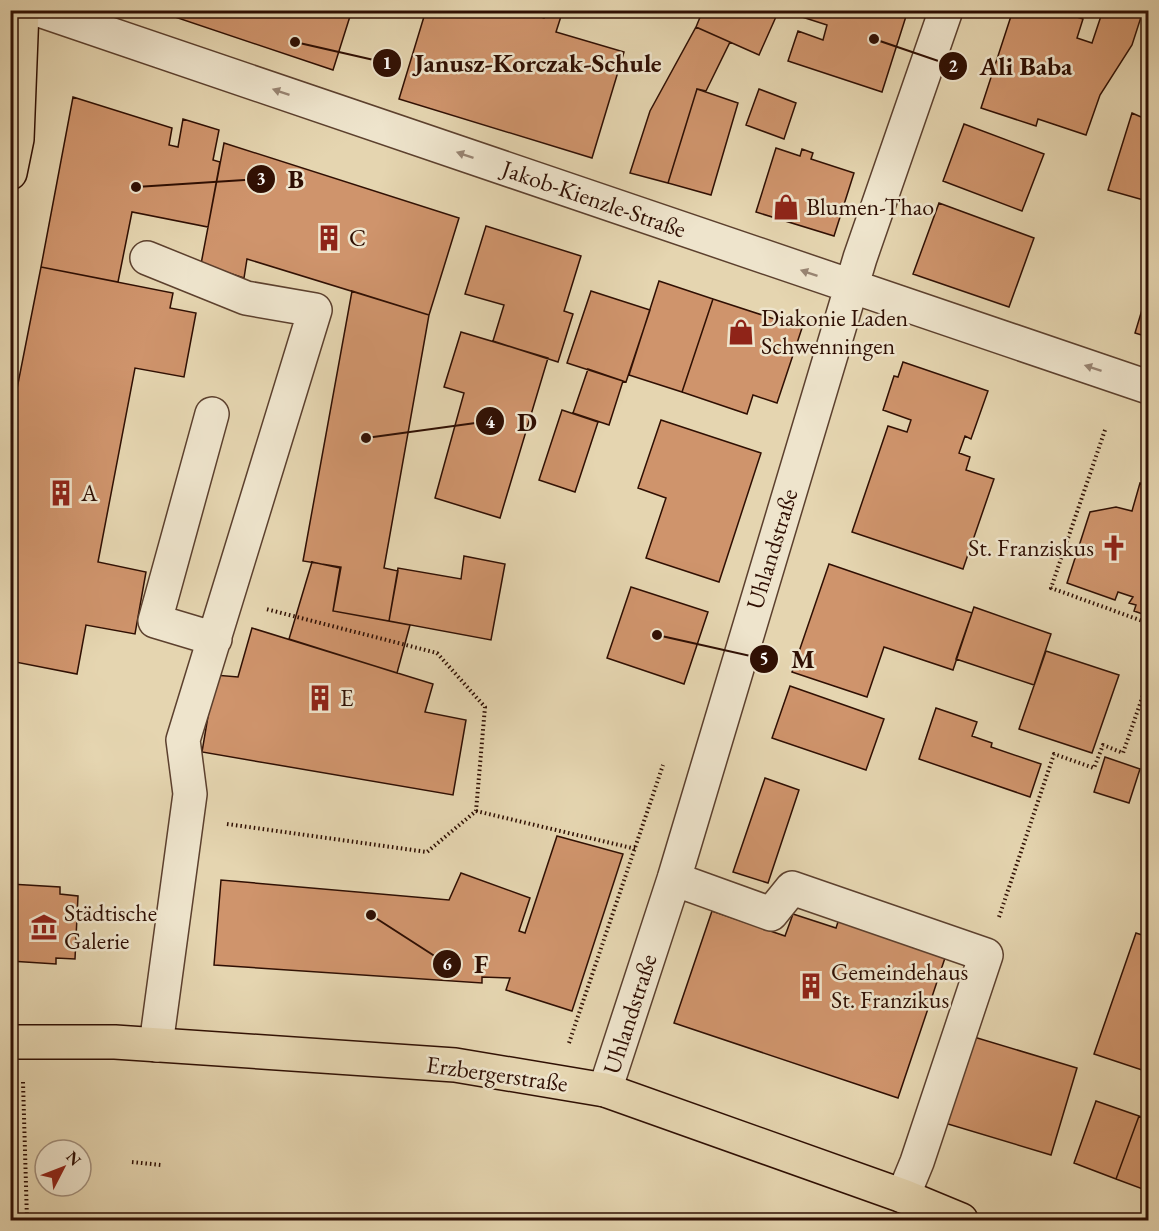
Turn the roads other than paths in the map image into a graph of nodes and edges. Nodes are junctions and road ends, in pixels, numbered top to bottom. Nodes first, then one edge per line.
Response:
1 (22, 10) edge
2 (39, 10) edge
3 (946, 10) edge
4 (10, 173) edge
5 (147, 258) dead end
6 (850, 287) junction
7 (1149, 387) edge
8 (212, 414) dead end
9 (215, 639) junction
10 (676, 870) junction
11 (10, 1042) edge
12 (156, 1045) junction
13 (605, 1090) junction
14 (903, 1196) junction
15 (961, 1221) edge

1 - 4 main road
6 -> 2 street, Jakob-Kienzle-Straße
3 - 6 street, Uhlandstraße
5 - 9 street
7 -> 6 street, Jakob-Kienzle-Straße
6 - 10 street, Uhlandstraße
8 - 9 street
9 - 12 street
10 - 13 street, Uhlandstraße
10 - 14 street
11 - 12 main road, Erzbergerstraße
12 - 13 main road, Erzbergerstraße
13 - 14 main road, Erzbergerstraße
14 - 15 main road, Erzbergerstraße

